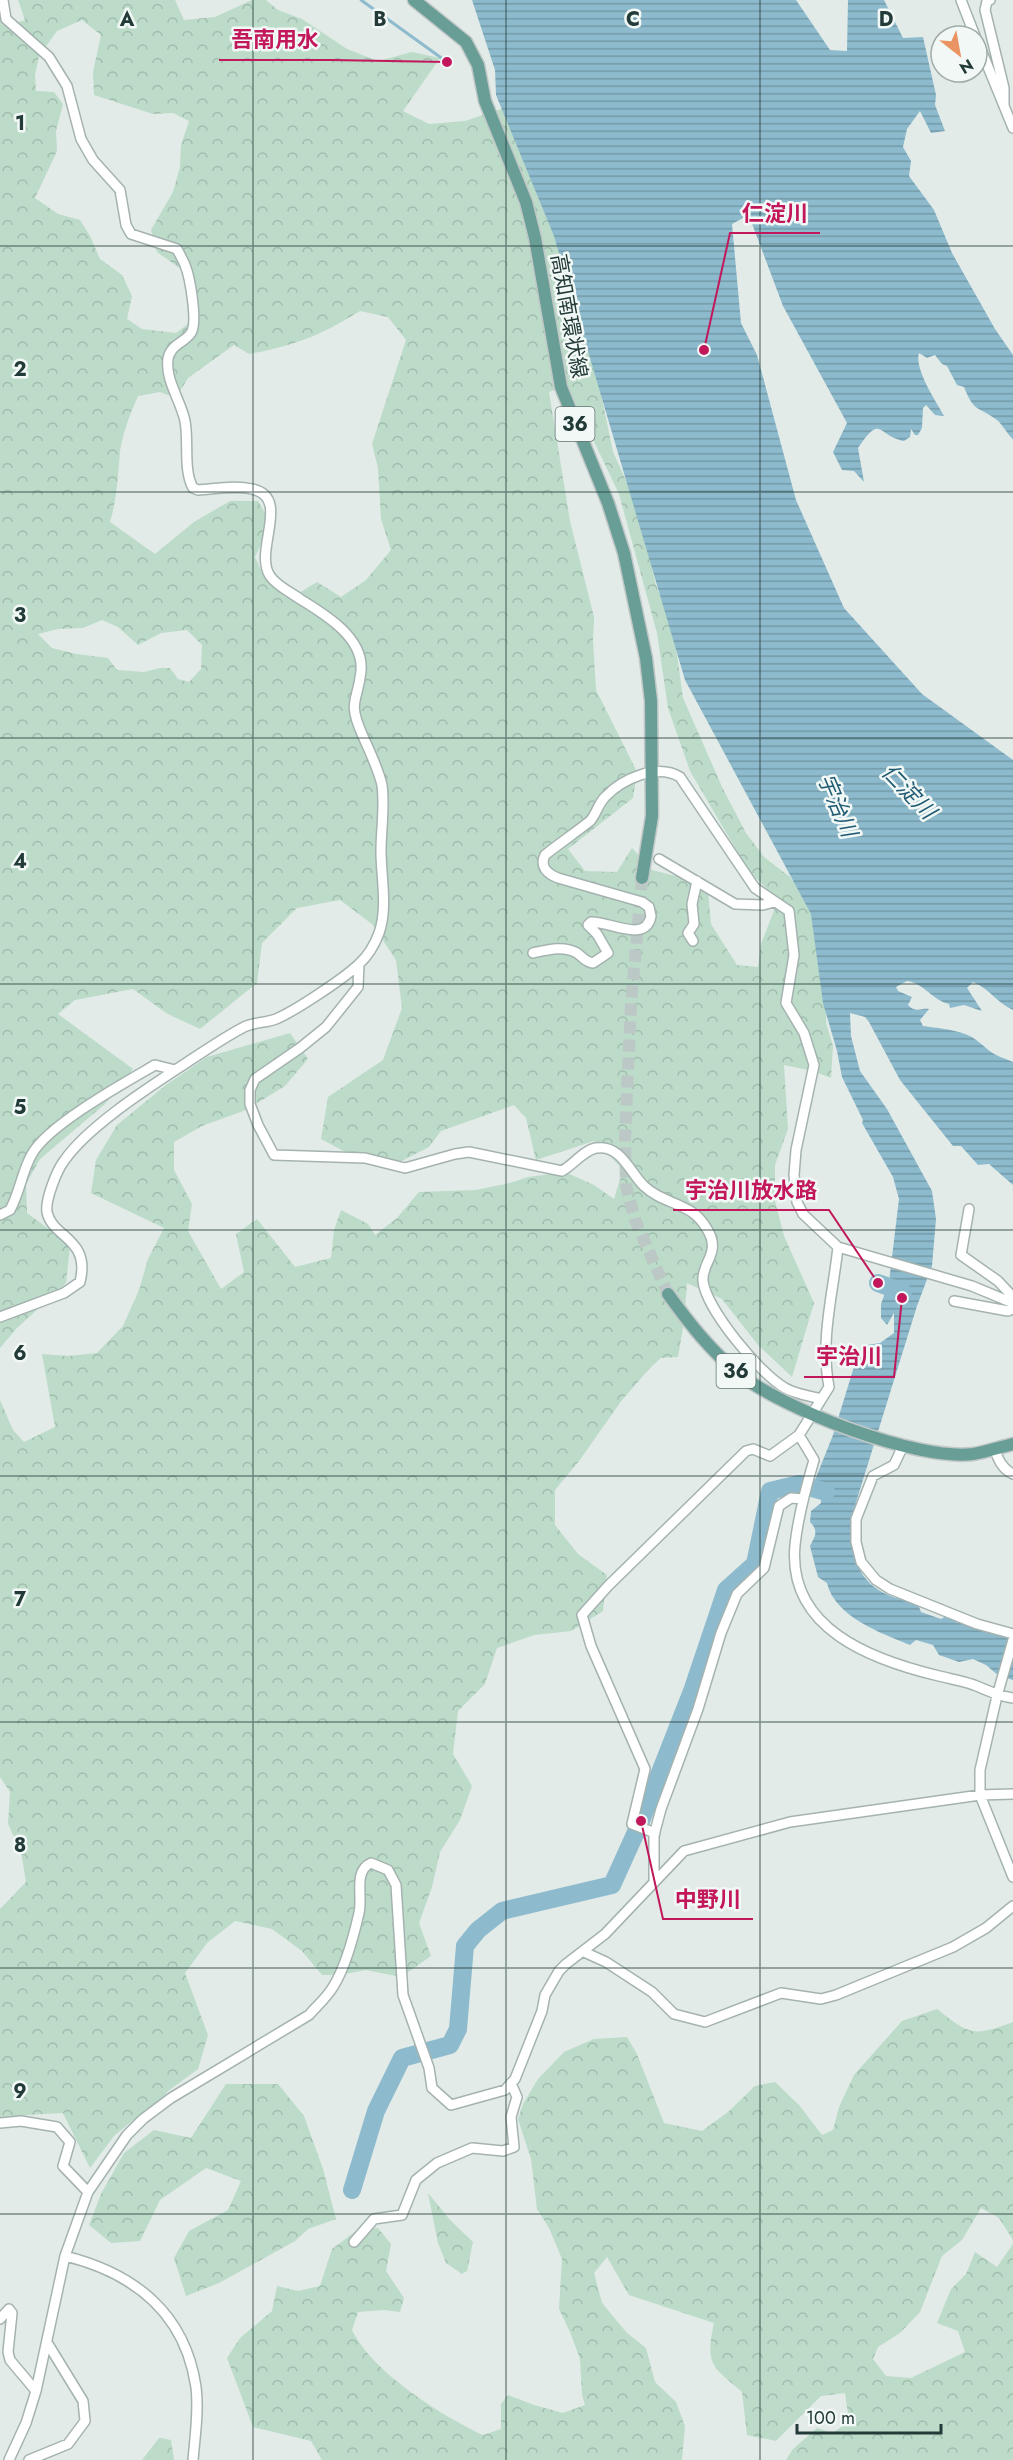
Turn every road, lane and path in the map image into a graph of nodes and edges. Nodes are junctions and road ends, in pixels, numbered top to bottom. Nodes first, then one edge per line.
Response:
1 (3, 0) edge
2 (414, 0) edge
3 (961, 0) edge
4 (990, 0) edge
5 (970, 24) edge
6 (989, 69) edge
7 (1004, 105) junction
8 (1013, 128) edge
9 (653, 772) junction
10 (659, 860) dead end
11 (642, 878) tunnel mouth
12 (697, 881) junction
13 (774, 902) junction
14 (693, 940) dead end
15 (533, 953) dead end
16 (360, 964) junction
17 (175, 1070) junction
18 (969, 1209) dead end
19 (0, 1215) edge
20 (838, 1247) junction
21 (668, 1294) tunnel mouth
22 (1013, 1297) edge
23 (954, 1301) dead end
24 (1013, 1303) edge
25 (1013, 1309) edge
26 (0, 1317) edge
27 (820, 1399) junction
28 (811, 1413) junction
29 (799, 1435) junction
30 (1013, 1443) edge
31 (903, 1446) junction
32 (994, 1448) junction
33 (1013, 1474) edge
34 (803, 1499) junction
35 (1013, 1634) edge
36 (1013, 1640) edge
37 (997, 1694) junction
38 (1013, 1698) edge
39 (981, 1794) junction
40 (1013, 1794) edge
41 (655, 1833) junction
42 (1013, 1877) edge
43 (654, 1881) junction
44 (1013, 1906) edge
45 (584, 1952) junction
46 (512, 2083) junction
47 (0, 2123) edge
48 (88, 2192) junction
49 (354, 2242) dead end
50 (66, 2256) junction
51 (0, 2319) edge
52 (48, 2344) junction
53 (36, 2391) junction
54 (9, 2460) edge
55 (29, 2460) edge
56 (193, 2460) edge

1 - 16 street
2 - 9 main road, 高知南環状線 / 36
3 - 5 street
4 - 7 street
6 - 7 street
7 - 8 street
9 - 11 main road, 高知南環状線 / 36
9 - 13 street
9 - 15 street
10 - 12 street
12 - 13 street
12 - 14 street
13 - 20 street
16 - 17 street
16 - 27 street
17 - 19 street
17 - 26 street
18 - 22 street
20 - 24 street
20 - 27 street
21 - 28 main road, 36
23 - 25 street
27 - 28 street
28 - 29 street
28 - 31 main road, 36
29 - 34 street
29 - 41 street
30 - 32 main road, 36
31 - 32 main road, 36
31 - 35 street
32 - 33 street
34 - 37 street
34 - 41 street
36 - 37 street
37 - 38 street
37 - 39 street
39 - 40 street
39 - 42 street
39 - 43 street
41 - 43 street
43 - 45 street
44 - 45 street
45 - 46 street
46 - 48 street
46 - 49 street
47 - 48 street
48 - 50 street
50 - 52 street
50 - 56 street
51 - 53 street
52 - 53 street
52 - 55 street
53 - 54 street

